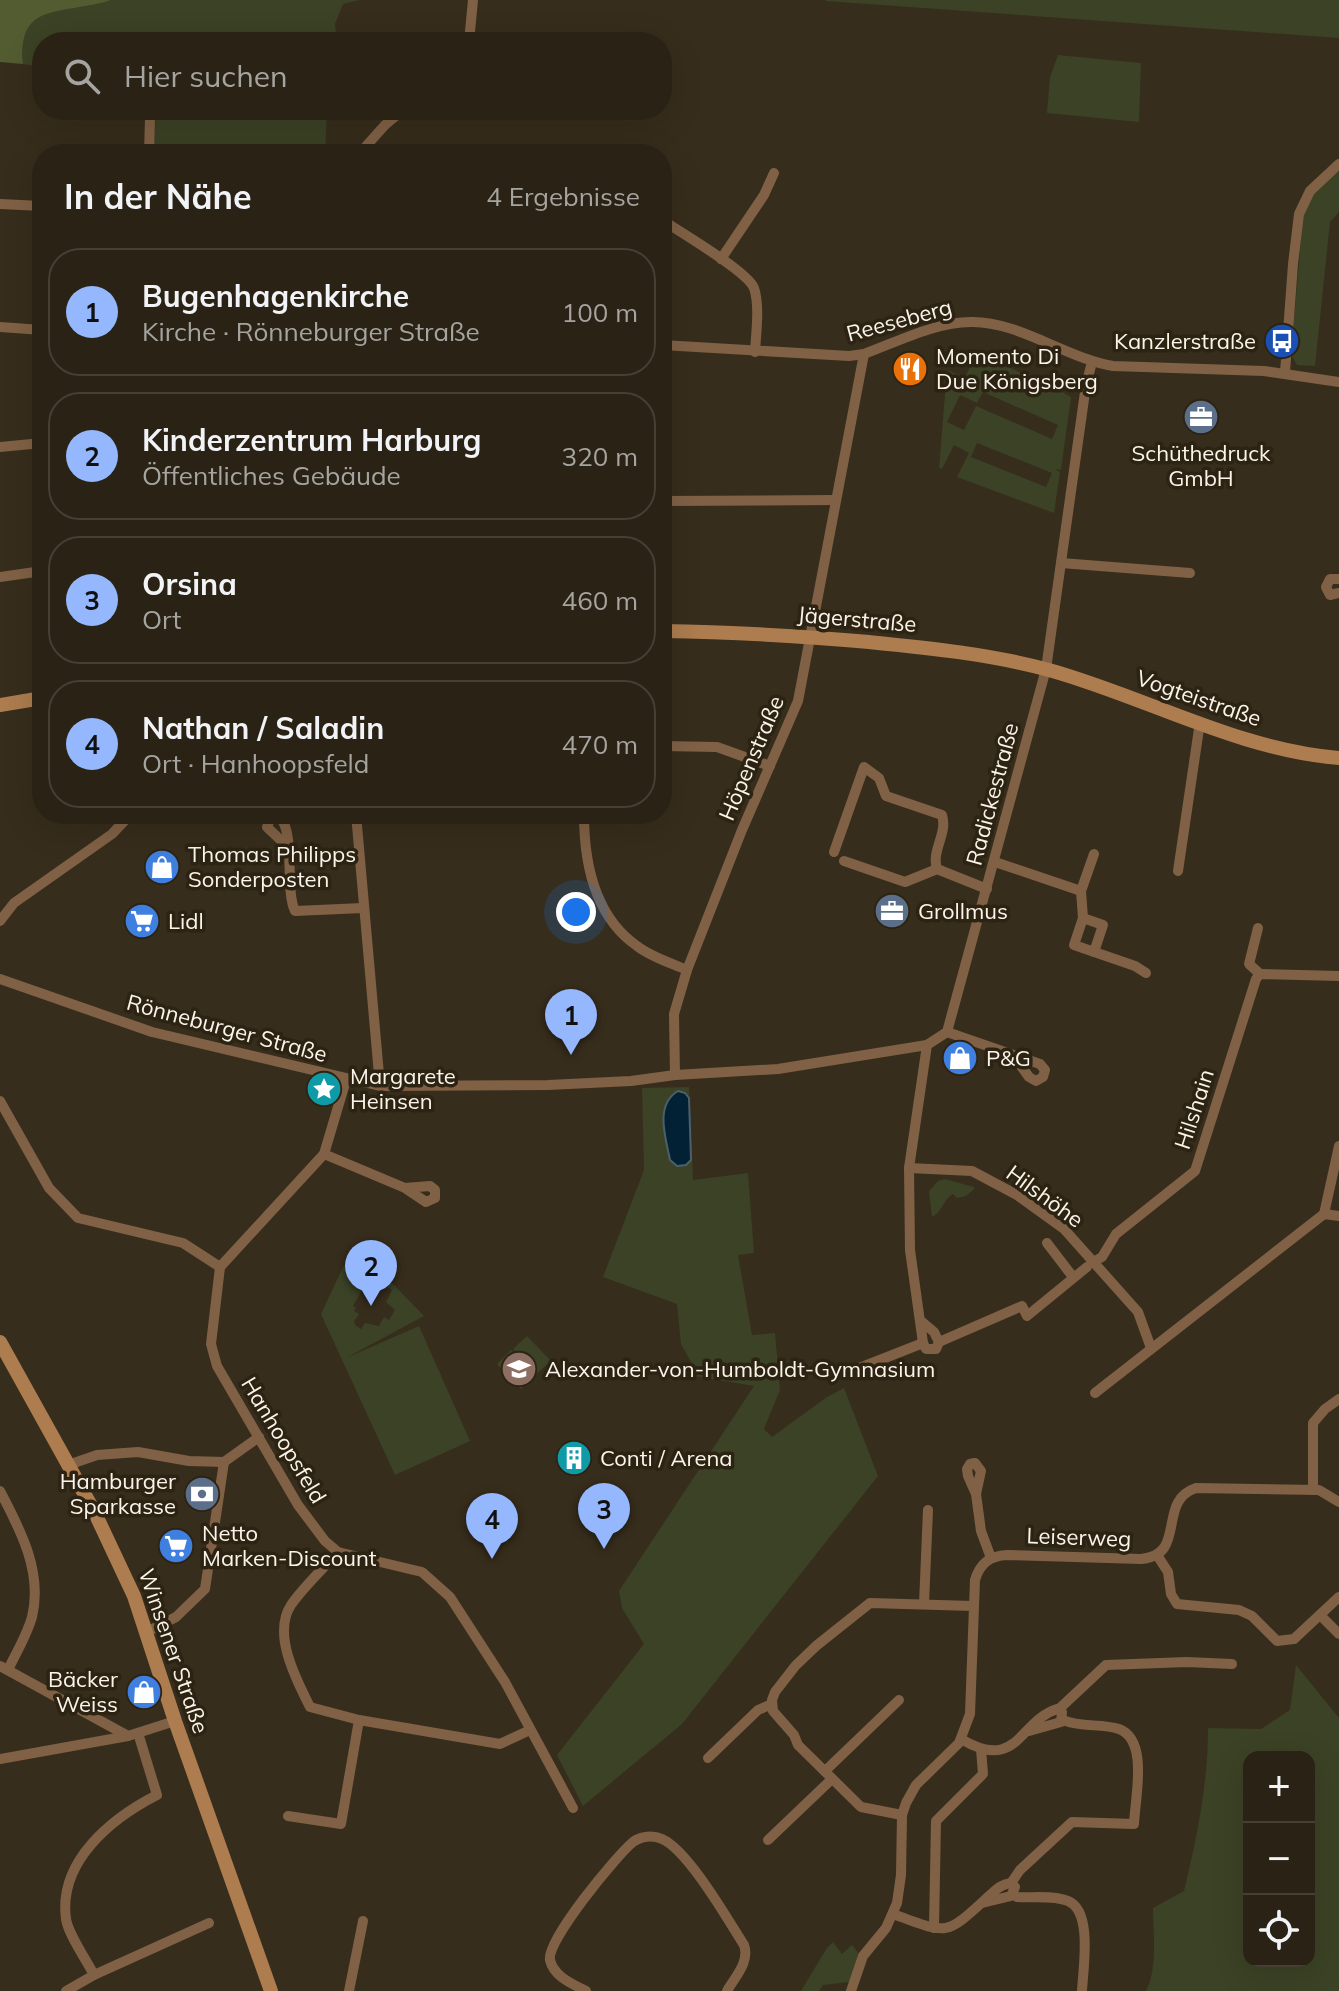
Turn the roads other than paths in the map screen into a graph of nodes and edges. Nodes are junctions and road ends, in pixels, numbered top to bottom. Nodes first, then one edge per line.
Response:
1 (473, 0) edge
2 (470, 32) edge
3 (150, 120) edge
4 (392, 120) edge
5 (149, 144) edge
6 (368, 144) edge
7 (1339, 164) edge
8 (774, 173) dead end
9 (0, 204) edge
10 (32, 206) edge
11 (672, 227) edge
12 (721, 259) junction
13 (0, 327) edge
14 (32, 329) edge
15 (672, 346) edge
16 (755, 352) junction
17 (864, 354) junction
18 (1092, 362) junction
19 (1285, 372) junction
20 (1339, 382) edge
21 (32, 444) edge
22 (0, 447) edge
23 (835, 500) junction
24 (672, 501) edge
25 (1061, 563) junction
26 (32, 572) edge
27 (1190, 573) dead end
28 (0, 577) edge
29 (1339, 579) edge
30 (1339, 593) edge
31 (672, 631) edge
32 (811, 637) junction
33 (1046, 669) junction
34 (32, 700) edge
35 (0, 705) edge
36 (1200, 722) junction
37 (672, 746) edge
38 (1339, 758) edge
39 (770, 766) junction
40 (122, 824) edge
41 (357, 824) edge
42 (584, 824) edge
43 (287, 846) dead end
44 (834, 852) dead end
45 (1094, 854) dead end
46 (844, 861) dead end
47 (995, 862) junction
48 (937, 869) junction
49 (1178, 871) dead end
50 (987, 889) junction
51 (1081, 891) junction
52 (363, 908) junction
53 (1083, 918) junction
54 (0, 921) edge
55 (1258, 928) dead end
56 (1094, 952) junction
57 (687, 970) junction
58 (1146, 973) dead end
59 (1260, 974) junction
60 (1339, 976) edge
61 (0, 979) edge
62 (947, 1032) junction
63 (927, 1045) junction
64 (1014, 1056) dead end
65 (675, 1075) junction
66 (346, 1080) junction
67 (380, 1086) junction
68 (0, 1101) edge
69 (1339, 1146) edge
70 (324, 1154) junction
71 (909, 1168) junction
72 (405, 1188) dead end
73 (1324, 1214) junction
74 (1339, 1216) edge
75 (1047, 1243) dead end
76 (1090, 1265) junction
77 (220, 1267) junction
78 (1073, 1277) junction
79 (921, 1321) junction
80 (0, 1342) edge
81 (939, 1342) junction
82 (923, 1343) junction
83 (1151, 1348) junction
84 (844, 1374) dead end
85 (1095, 1393) dead end
86 (1339, 1399) edge
87 (259, 1437) junction
88 (224, 1462) junction
89 (68, 1465) junction
90 (1313, 1490) junction
91 (0, 1491) edge
92 (976, 1494) dead end
93 (1339, 1502) edge
94 (928, 1510) dead end
95 (338, 1552) junction
96 (1157, 1555) junction
97 (991, 1558) junction
98 (1339, 1597) edge
99 (924, 1604) junction
100 (973, 1606) junction
101 (1320, 1615) junction
102 (147, 1632) junction
103 (1339, 1634) edge
104 (1232, 1664) dead end
105 (4, 1668) edge
106 (899, 1700) dead end
107 (772, 1704) junction
108 (1061, 1715) junction
109 (359, 1720) junction
110 (175, 1721) junction
111 (530, 1730) junction
112 (133, 1735) junction
113 (961, 1739) junction
114 (981, 1749) junction
115 (708, 1758) dead end
116 (0, 1759) edge
117 (828, 1775) junction
118 (573, 1808) dead end
119 (902, 1815) junction
120 (288, 1816) dead end
121 (768, 1840) dead end
122 (1011, 1883) junction
123 (1013, 1894) junction
124 (982, 1903) junction
125 (893, 1914) junction
126 (363, 1921) dead end
127 (209, 1923) dead end
128 (934, 1928) junction
129 (94, 1975) junction
130 (66, 1991) edge
131 (271, 1991) edge
132 (349, 1991) edge
133 (586, 1991) edge
134 (727, 1991) edge
135 (851, 1991) edge
136 (1082, 1991) edge

1 - 2 street
3 - 5 street
4 - 6 street
7 - 19 street
8 - 12 street
9 - 10 street
11 - 12 street
12 - 16 street
13 - 14 street
15 - 16 street, Reeseberg
16 - 17 street, Reeseberg
17 - 18 street, Reeseberg
17 - 23 street, Höpenstraße
18 - 19 street
18 - 25 street, Radickestraße
19 - 20 street
21 - 22 street
23 - 24 street
23 - 32 street, Höpenstraße
25 - 27 street
25 - 33 street, Radickestraße
26 - 28 street
29 - 30 street
31 - 32 street, Jägerstraße
32 - 33 street, Jägerstraße
32 - 39 street, Höpenstraße
33 - 36 street, Vogteistraße
33 - 47 street, Radickestraße
34 - 35 street
36 - 38 street, Vogteistraße
36 - 49 street
37 - 39 street
39 - 57 street, Höpenstraße
40 - 54 street
41 - 52 street
42 - 57 street
43 - 52 street
44 - 48 street
45 - 51 street
46 - 48 street
47 - 50 street, Radickestraße
47 - 51 street
48 - 50 street
50 - 62 street, Radickestraße
51 - 53 street
52 - 67 street
53 - 56 street
53 - 56 street
55 - 59 street, Hilshain
56 - 58 street
57 - 65 street, Höpenstraße
59 - 60 street
59 - 76 street, Hilshain
61 - 66 street, Rönneburger Straße
62 - 63 street
62 - 64 street
63 - 65 street, Rönneburger Straße
63 - 71 street
65 - 67 street, Rönneburger Straße
66 - 67 street, Rönneburger Straße
66 - 70 street
68 - 77 street
69 - 73 street
70 - 72 street
70 - 77 street
71 - 76 street, Hilshöhe
71 - 79 street
73 - 74 street
73 - 83 street
75 - 78 street
76 - 78 street
76 - 83 street, Hilshöhe
77 - 87 street, Hanhoopsfeld
78 - 81 street
79 - 81 street
79 - 82 street
80 - 89 street, Winsener Straße
81 - 82 street
82 - 84 street
83 - 85 street
86 - 90 street
87 - 88 street
87 - 95 street, Hanhoopsfeld
88 - 89 street
88 - 102 street
89 - 102 street, Winsener Straße
90 - 93 street
90 - 96 street, Leiserweg
91 - 105 street
92 - 97 street
94 - 99 street
95 - 109 street
95 - 111 street
96 - 97 street, Leiserweg
96 - 101 street
97 - 100 street
98 - 101 street
99 - 100 street
99 - 107 street
100 - 113 street
101 - 103 street
102 - 110 street, Winsener Straße
104 - 108 street
105 - 112 street
106 - 117 street
107 - 115 street
107 - 117 street
108 - 114 street
108 - 122 street
109 - 111 street
109 - 120 street
110 - 112 street
110 - 131 street, Winsener Straße
111 - 118 street
112 - 116 street
112 - 129 street
113 - 114 street
113 - 119 street
114 - 128 street
117 - 119 street
117 - 121 street
119 - 125 street
122 - 123 street
122 - 124 street
123 - 124 street
123 - 136 street
124 - 128 street
125 - 128 street
125 - 135 street
126 - 132 street
127 - 129 street
129 - 130 street
133 - 134 street

